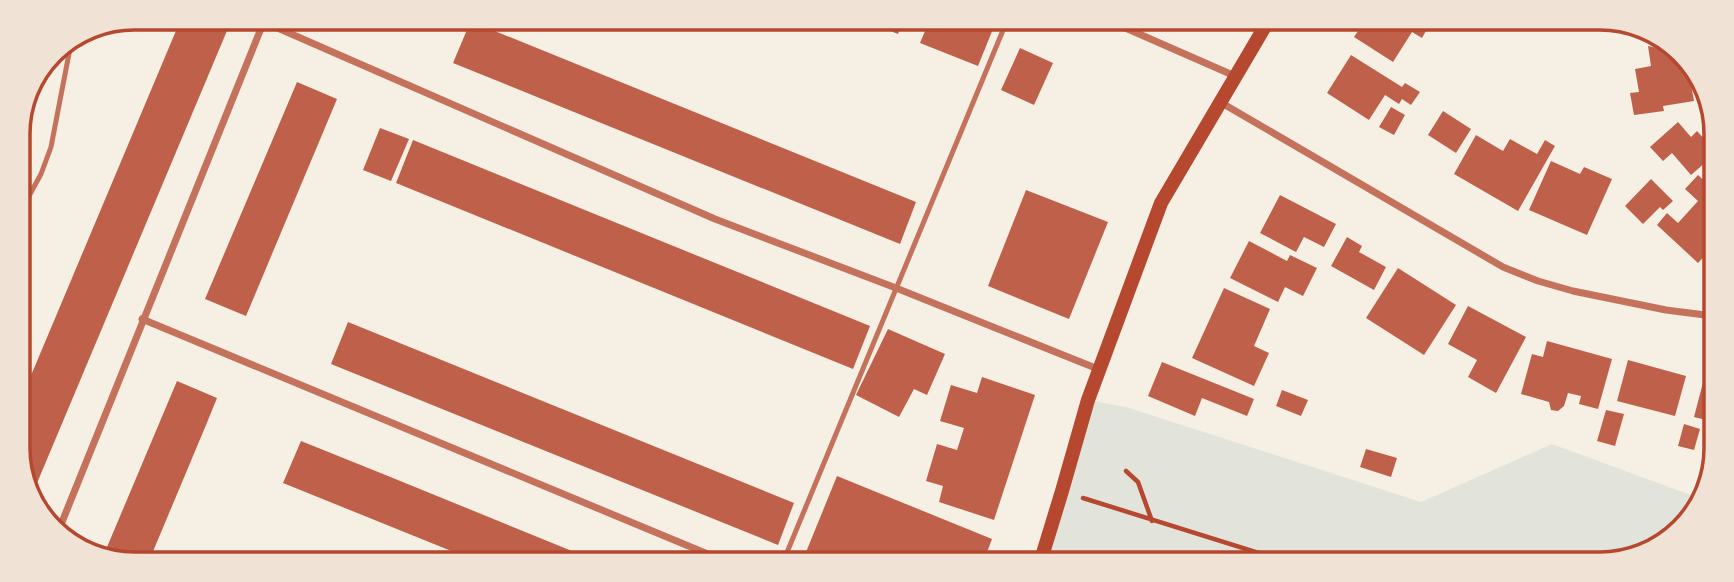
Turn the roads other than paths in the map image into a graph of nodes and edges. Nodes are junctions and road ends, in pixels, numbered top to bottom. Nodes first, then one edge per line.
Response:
1 (260, 30) edge
2 (282, 30) edge
3 (1003, 30) edge
4 (1130, 30) edge
5 (1264, 30) edge
6 (69, 53) edge
7 (1236, 76) junction
8 (1220, 102) junction
9 (30, 194) edge
10 (896, 288) junction
11 (1704, 315) edge
12 (142, 319) junction
13 (1098, 369) junction
14 (62, 523) edge
15 (703, 552) edge
16 (787, 552) edge
17 (1043, 552) edge

1 - 12 street
2 - 10 street
3 - 10 lane
4 - 7 street
5 - 7 main road
6 - 9 lane
7 - 8 main road
8 - 11 street
8 - 13 main road
10 - 13 street
10 - 16 lane
12 - 14 street
12 - 15 street
13 - 17 main road

